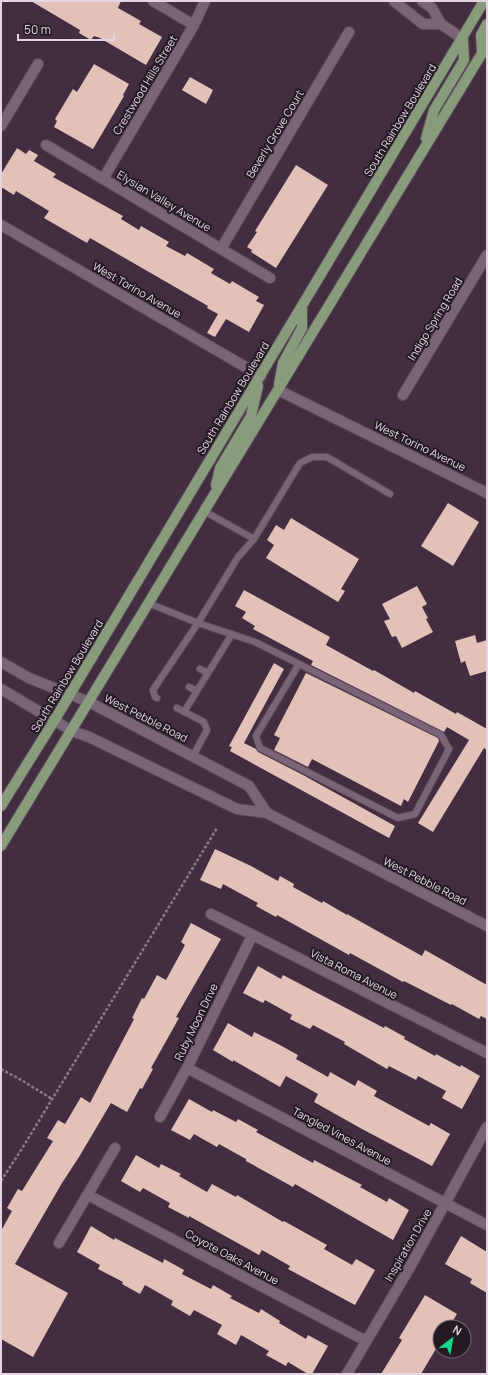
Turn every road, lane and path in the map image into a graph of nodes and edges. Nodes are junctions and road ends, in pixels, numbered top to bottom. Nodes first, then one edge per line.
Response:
1 (153, 1) edge
2 (205, 1) edge
3 (394, 1) edge
4 (422, 1) edge
5 (484, 1) edge
6 (441, 24) junction
7 (487, 24) edge
8 (194, 25) junction
9 (349, 32) dead end
10 (463, 39) junction
11 (485, 51) edge
12 (38, 64) dead end
13 (1, 126) edge
14 (46, 145) dead end
15 (422, 152) junction
16 (103, 179) junction
17 (1, 225) edge
18 (221, 249) junction
19 (487, 255) edge
20 (270, 278) dead end
21 (302, 307) junction
22 (261, 376) junction
23 (278, 390) junction
24 (403, 395) dead end
25 (487, 493) edge
26 (390, 494) dead end
27 (212, 498) junction
28 (204, 511) junction
29 (254, 539) junction
30 (148, 603) junction
31 (198, 623) junction
32 (232, 634) junction
33 (1, 662) edge
34 (299, 664) junction
35 (200, 669) dead end
36 (208, 673) junction
37 (189, 687) dead end
38 (1, 689) edge
39 (197, 691) junction
40 (69, 695) junction
41 (157, 698) dead end
42 (89, 702) junction
43 (176, 708) dead end
44 (184, 712) junction
45 (54, 721) junction
46 (72, 731) junction
47 (193, 756) junction
48 (1, 806) edge
49 (267, 813) junction
50 (217, 828) dead end
51 (1, 846) edge
52 (211, 914) dead end
53 (487, 926) edge
54 (252, 936) junction
55 (487, 1053) edge
56 (187, 1068) junction
57 (1, 1069) edge
58 (52, 1099) junction
59 (160, 1117) dead end
60 (487, 1127) edge
61 (115, 1148) dead end
62 (1, 1181) edge
63 (88, 1194) junction
64 (445, 1204) junction
65 (487, 1225) edge
66 (59, 1243) dead end
67 (366, 1341) junction
68 (347, 1374) edge

1 - 8 street
2 - 8 street, Crestwood Hills Street
3 - 6 street
4 - 6 street
5 - 10 main road, South Rainbow Boulevard
6 - 10 street
7 - 11 main road
8 - 16 street, Crestwood Hills Street
9 - 18 street, Beverly Grove Court
10 - 15 main road
10 - 21 main road, South Rainbow Boulevard
11 - 15 main road
12 - 13 street
14 - 16 street, Elysian Valley Avenue
15 - 23 main road
16 - 18 street, Elysian Valley Avenue
17 - 22 street, West Torino Avenue
18 - 20 street, Elysian Valley Avenue
19 - 24 street, Indigo Spring Road
21 - 22 main road, South Rainbow Boulevard
21 - 23 main road
22 - 27 main road
22 - 40 main road, South Rainbow Boulevard
23 - 25 street, West Torino Avenue
23 - 27 main road
26 - 29 lane
27 - 28 main road
28 - 29 lane
28 - 30 main road
29 - 31 lane
30 - 31 lane
30 - 42 main road
31 - 32 lane
31 - 41 lane
32 - 34 lane
32 - 36 lane
33 - 40 street, West Pebble Road
34 - 34 lane
35 - 36 lane
36 - 39 lane
37 - 39 lane
38 - 45 street, West Pebble Road
39 - 44 lane
40 - 42 street, West Pebble Road
40 - 45 main road, South Rainbow Boulevard
42 - 46 main road
42 - 47 street, West Pebble Road
43 - 44 lane
44 - 47 lane
45 - 46 street, West Pebble Road
45 - 48 main road, South Rainbow Boulevard
46 - 49 street, West Pebble Road
46 - 51 main road
47 - 49 street, West Pebble Road
49 - 53 street, West Pebble Road
50 - 58 path
52 - 54 street, Vista Roma Avenue
54 - 55 street, Vista Roma Avenue
54 - 56 street, Ruby Moon Drive
56 - 59 street, Ruby Moon Drive
56 - 64 street, Tangled Vines Avenue
57 - 58 path
58 - 62 path
60 - 64 street, Inspiration Drive
61 - 63 street
63 - 66 street
63 - 67 street, Coyote Oaks Avenue
64 - 65 street, Tangled Vines Avenue
64 - 67 street, Inspiration Drive
67 - 68 street, Inspiration Drive

